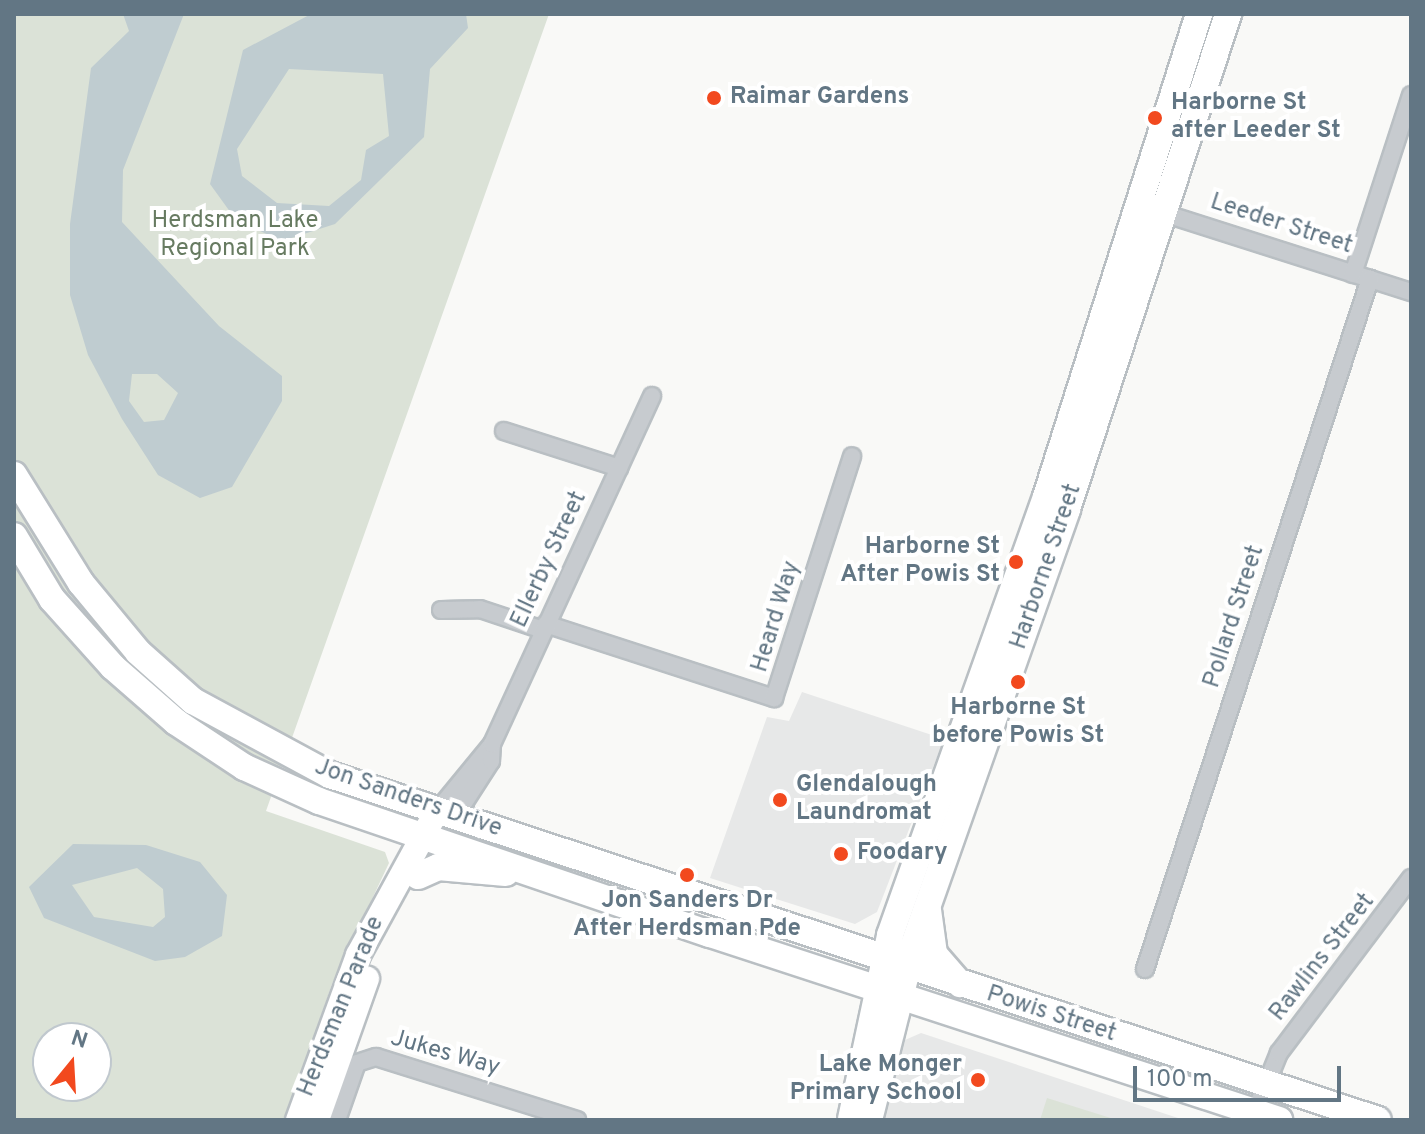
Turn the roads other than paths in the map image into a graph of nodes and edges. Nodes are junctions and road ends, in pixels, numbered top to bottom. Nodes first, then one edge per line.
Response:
1 (1199, 14) edge
2 (1228, 14) edge
3 (1411, 95) edge
4 (1137, 205) junction
5 (1163, 213) junction
6 (1353, 274) junction
7 (1370, 279) junction
8 (1411, 292) edge
9 (1088, 354) junction
10 (1115, 362) junction
11 (652, 396) dead end
12 (504, 431) dead end
13 (852, 456) dead end
14 (619, 468) junction
15 (14, 475) edge
16 (14, 536) edge
17 (441, 610) dead end
18 (544, 627) junction
19 (221, 718) junction
20 (278, 783) junction
21 (446, 814) junction
22 (430, 837) junction
23 (418, 876) junction
24 (1411, 878) edge
25 (553, 879) junction
26 (927, 906) junction
27 (896, 964) junction
28 (1145, 969) dead end
29 (963, 986) junction
30 (888, 993) junction
31 (993, 1027) junction
32 (889, 1040) junction
33 (1265, 1084) junction
34 (1267, 1116) edge
35 (298, 1120) edge
36 (317, 1120) edge
37 (337, 1120) edge
38 (577, 1120) edge
39 (851, 1120) edge
40 (869, 1120) edge
41 (1378, 1120) edge

1 - 4 main road, Harborne Street
2 - 5 main road, Harborne Street
3 - 6 street
4 - 5 street, Leeder Street
4 - 9 main road, Harborne Street
5 - 6 street, Leeder Street
5 - 10 main road, Harborne Street
6 - 7 street, Leeder Street
7 - 8 street, Leeder Street
7 - 28 street, Pollard Street
9 - 10 main road
9 - 27 main road, Harborne Street
10 - 26 main road, Harborne Street
11 - 14 street, Ellerby Street
12 - 14 street
13 - 18 street, Heard Way
14 - 18 street, Ellerby Street
15 - 19 main road, Jon Sanders Drive
16 - 20 main road, Jon Sanders Drive
17 - 18 street
18 - 21 street, Ellerby Street
19 - 20 main road
19 - 21 main road, Jon Sanders Drive
20 - 22 main road, Jon Sanders Drive
21 - 22 main road, Herdsman Parade
21 - 27 main road, Jon Sanders Drive
22 - 23 main road, Herdsman Parade
22 - 25 main road, Jon Sanders Drive
22 - 35 main road, Herdsman Parade
23 - 25 main road
23 - 36 main road, Herdsman Parade
24 - 33 street, Rawlins Street
25 - 30 main road, Jon Sanders Drive
26 - 27 main road, Harborne Street
26 - 29 main road
27 - 29 main road, Powis Street
27 - 30 main road, Harborne Street
29 - 33 main road, Powis Street
30 - 31 main road, Powis Street
30 - 32 main road, Harborne Street
30 - 39 main road, Harborne Street
31 - 32 main road
31 - 34 main road, Powis Street
32 - 40 main road, Harborne Street
33 - 34 street, Rawlins Street
33 - 41 main road, Powis Street
37 - 38 street, Jukes Way

